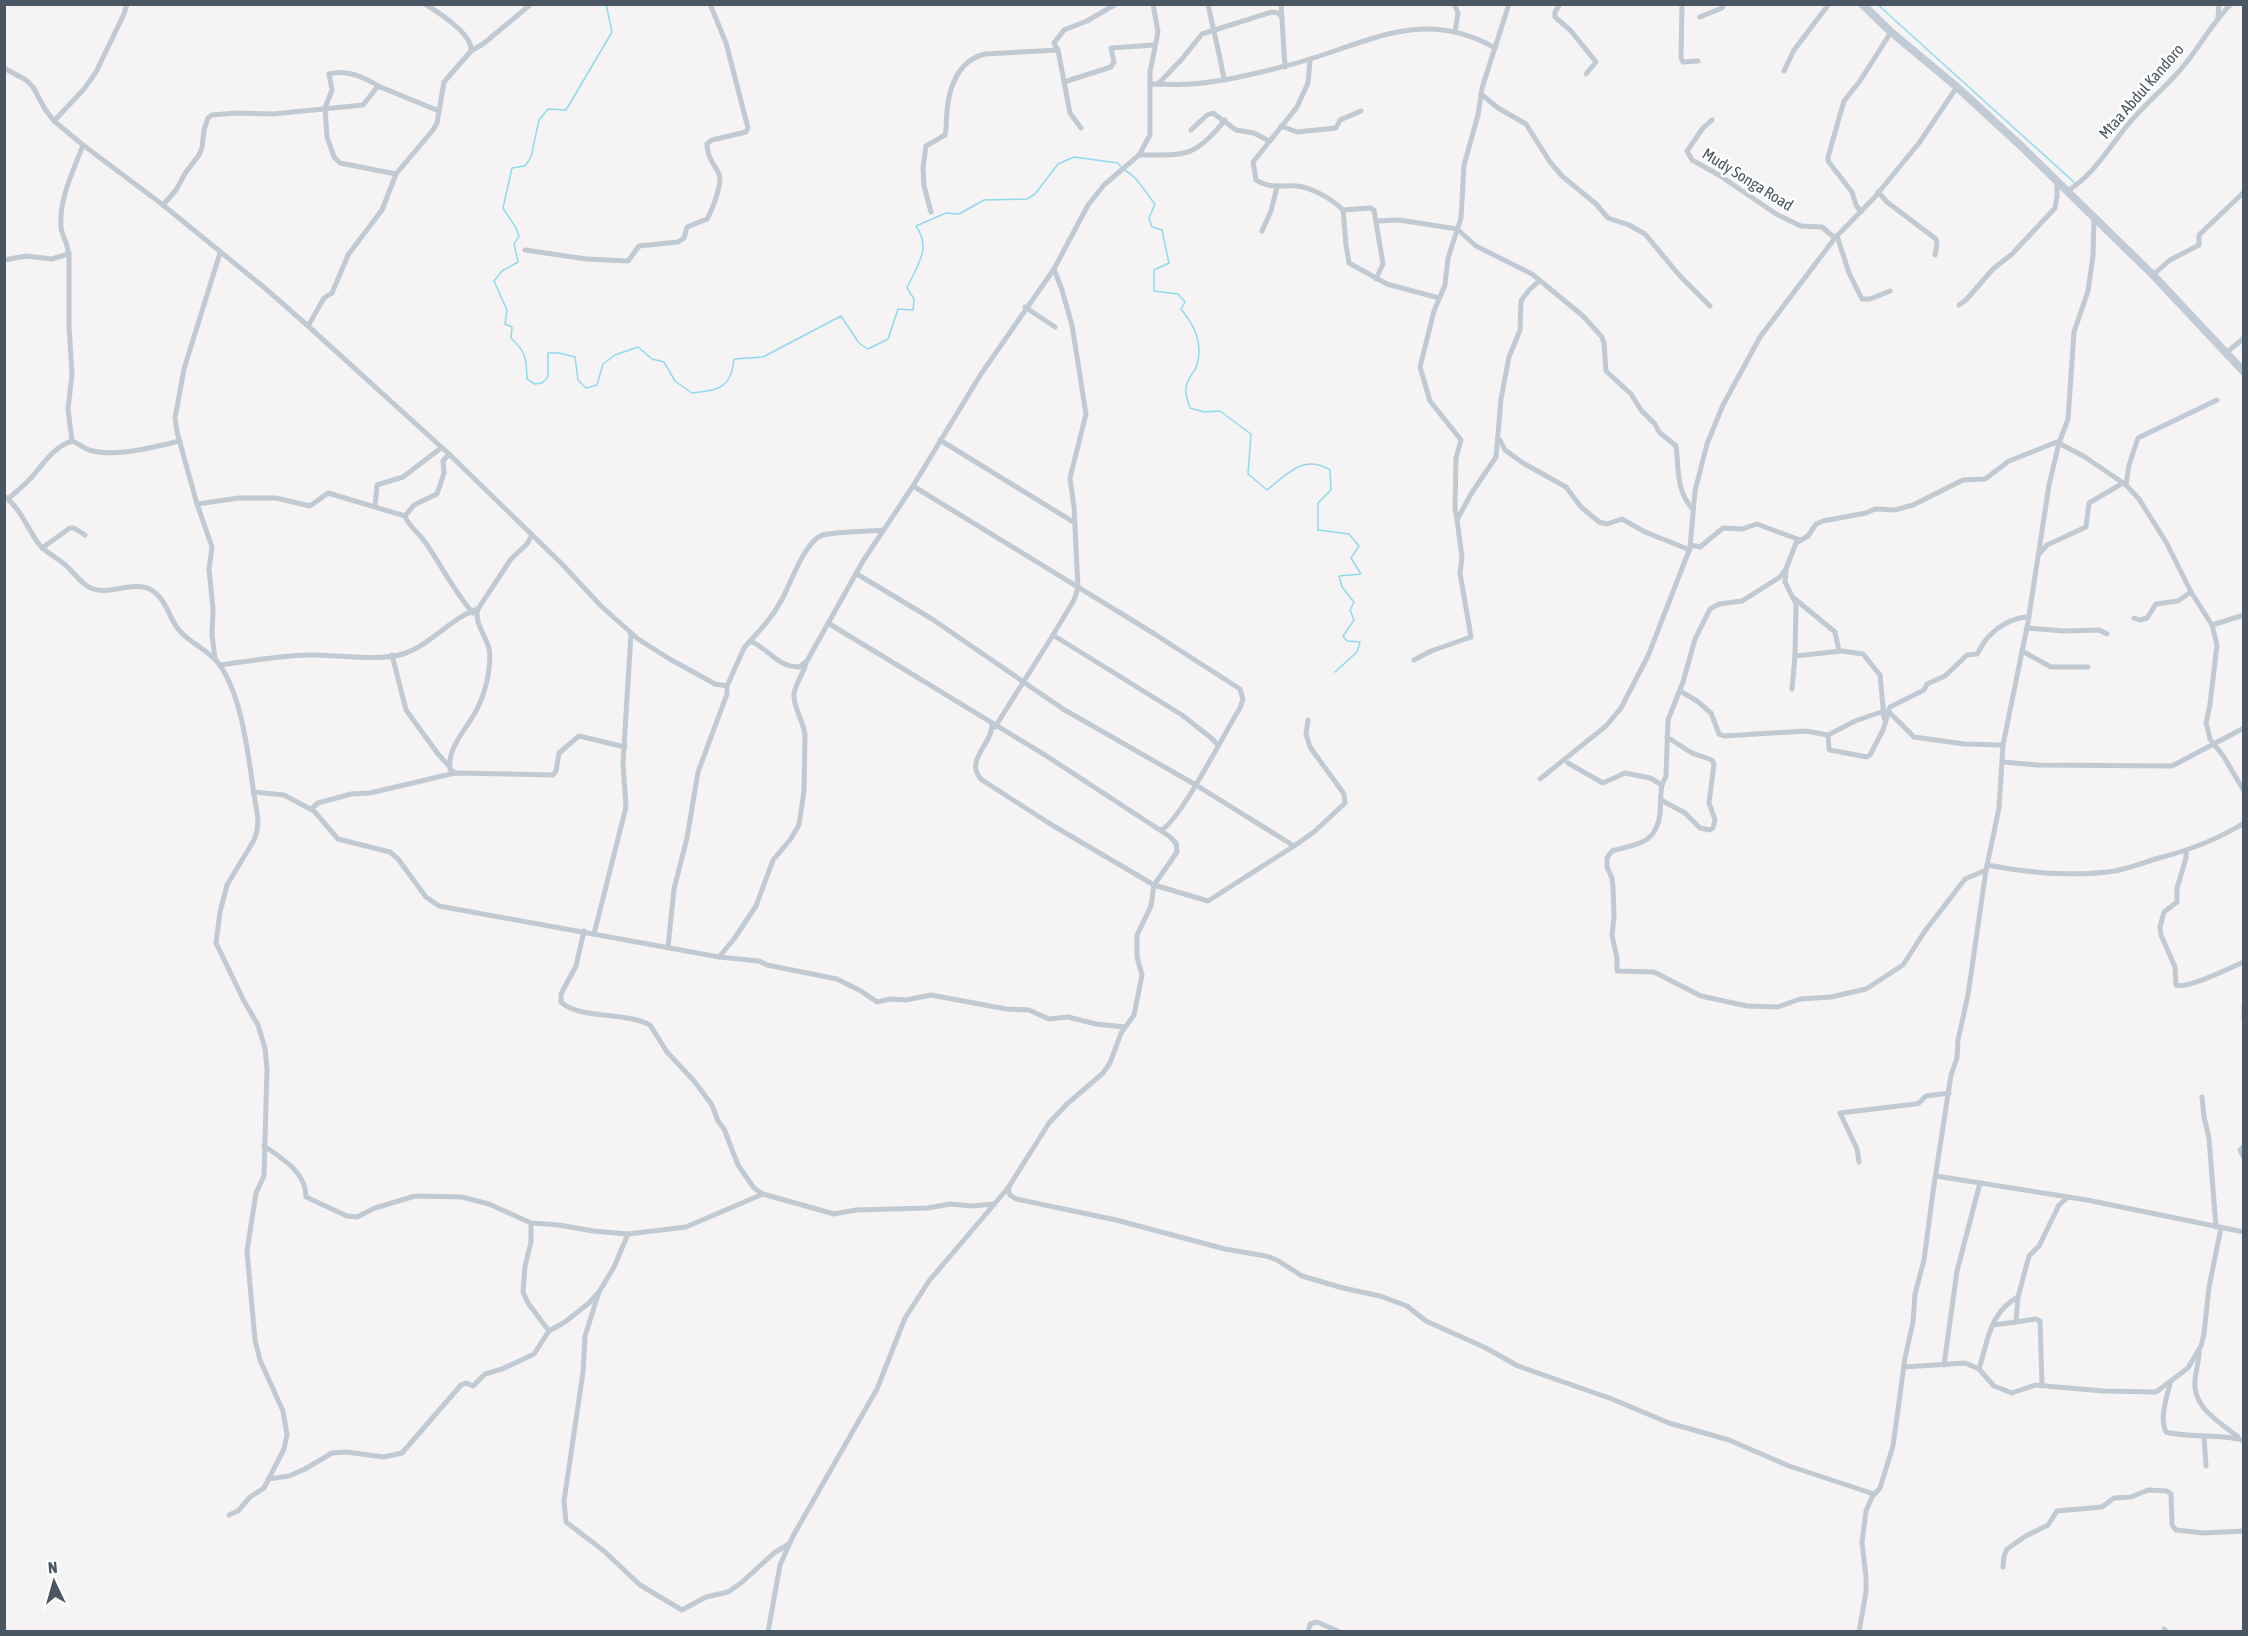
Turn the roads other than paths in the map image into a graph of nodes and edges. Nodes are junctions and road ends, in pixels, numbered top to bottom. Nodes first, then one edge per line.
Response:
1 (127, 4) edge
2 (425, 4) edge
3 (531, 4) edge
4 (710, 4) edge
5 (1116, 4) edge
6 (1153, 4) edge
7 (1208, 4) edge
8 (1281, 4) edge
9 (1454, 4) edge
10 (1509, 4) edge
11 (1560, 4) edge
12 (1682, 4) edge
13 (1724, 4) edge
14 (1829, 4) edge
15 (1862, 4) edge
16 (2219, 4) edge
17 (2231, 4) edge
18 (1282, 17) junction
19 (1700, 17) dead end
20 (2218, 17) junction
21 (1213, 30) junction
22 (1455, 32) junction
23 (1891, 32) junction
24 (1497, 40) junction
25 (1484, 42) junction
26 (1155, 45) junction
27 (1495, 48) junction
28 (1058, 50) junction
29 (471, 51) junction
30 (1310, 60) junction
31 (1698, 61) dead end
32 (1285, 66) junction
33 (4, 68) edge
34 (1784, 71) dead end
35 (1586, 74) dead end
36 (1224, 80) junction
37 (1064, 82) junction
38 (1150, 84) junction
39 (1158, 84) junction
40 (380, 87) junction
41 (1957, 87) junction
42 (1481, 94) junction
43 (325, 108) junction
44 (439, 111) junction
45 (1361, 111) dead end
46 (1225, 120) junction
47 (1712, 120) dead end
48 (54, 121) junction
49 (1281, 126) junction
50 (1081, 128) dead end
51 (1191, 130) dead end
52 (1269, 141) junction
53 (82, 145) junction
54 (1139, 155) junction
55 (396, 174) junction
56 (2056, 181) junction
57 (1277, 186) junction
58 (2067, 191) junction
59 (1878, 192) junction
60 (2244, 192) edge
61 (163, 205) junction
62 (1343, 210) junction
63 (931, 212) dead end
64 (1861, 212) junction
65 (2094, 218) junction
66 (1376, 221) junction
67 (1458, 229) junction
68 (1262, 231) dead end
69 (1836, 237) junction
70 (525, 250) dead end
71 (69, 253) junction
72 (220, 253) junction
73 (1935, 255) dead end
74 (4, 260) edge
75 (1054, 269) junction
76 (2153, 275) junction
77 (1376, 279) junction
78 (1539, 281) junction
79 (1890, 291) dead end
80 (1439, 298) junction
81 (1959, 305) dead end
82 (1710, 306) dead end
83 (1025, 308) junction
84 (308, 326) junction
85 (1055, 327) dead end
86 (2244, 338) edge
87 (2226, 353) junction
88 (2244, 372) edge
89 (2217, 400) dead end
90 (1499, 439) junction
91 (940, 440) junction
92 (72, 441) junction
93 (180, 441) junction
94 (2059, 443) junction
95 (441, 448) junction
96 (448, 454) junction
97 (2125, 484) junction
98 (913, 486) junction
99 (6, 497) edge
100 (197, 504) junction
101 (375, 507) junction
102 (1693, 509) junction
103 (405, 516) junction
104 (1457, 520) junction
105 (1075, 523) junction
106 (883, 530) junction
107 (85, 535) dead end
108 (532, 535) junction
109 (1800, 540) junction
110 (42, 548) junction
111 (1690, 548) junction
112 (2039, 554) junction
113 (1786, 569) junction
114 (857, 574) junction
115 (1078, 588) junction
116 (2191, 592) junction
117 (1794, 597) junction
118 (474, 610) junction
119 (2244, 615) edge
120 (2029, 617) junction
121 (2134, 618) dead end
122 (828, 623) junction
123 (2212, 625) junction
124 (2027, 628) junction
125 (631, 633) junction
126 (2107, 634) dead end
127 (1053, 635) junction
128 (750, 641) junction
129 (1839, 651) junction
130 (2022, 651) junction
131 (392, 655) junction
132 (1795, 656) junction
133 (215, 658) junction
134 (1414, 660) dead end
135 (807, 661) junction
136 (220, 665) junction
137 (2088, 667) dead end
138 (1023, 681) junction
139 (727, 686) junction
140 (1792, 689) dead end
141 (1680, 691) junction
142 (1887, 710) junction
143 (1308, 720) dead end
144 (994, 726) junction
145 (2244, 728) edge
146 (1828, 735) junction
147 (1667, 737) junction
148 (2214, 744) junction
149 (1218, 745) junction
150 (2003, 745) junction
151 (625, 747) junction
152 (2003, 762) junction
153 (1568, 763) dead end
154 (449, 766) junction
155 (455, 773) junction
156 (1540, 779) dead end
157 (1196, 785) junction
158 (1662, 785) junction
159 (2244, 791) edge
160 (253, 792) junction
161 (1661, 801) junction
162 (311, 809) junction
163 (2244, 823) edge
164 (1161, 830) junction
165 (1294, 846) junction
166 (2186, 851) junction
167 (1987, 867) junction
168 (1154, 885) junction
169 (584, 931) junction
170 (594, 934) junction
171 (668, 947) junction
172 (720, 957) junction
173 (2244, 962) edge
174 (2244, 1005) edge
175 (2244, 1020) edge
176 (1125, 1027) junction
177 (1949, 1093) junction
178 (2202, 1097) dead end
179 (264, 1146) junction
180 (2244, 1146) edge
181 (2244, 1158) edge
182 (1859, 1162) dead end
183 (1936, 1176) junction
184 (1980, 1183) junction
185 (754, 1188) junction
186 (1008, 1188) junction
187 (763, 1194) junction
188 (1012, 1197) junction
189 (2068, 1197) junction
190 (753, 1198) junction
191 (995, 1202) junction
192 (531, 1223) junction
193 (2219, 1227) junction
194 (2244, 1232) edge
195 (628, 1234) junction
196 (599, 1292) junction
197 (2019, 1295) junction
198 (2016, 1322) junction
199 (1993, 1325) junction
200 (549, 1331) junction
201 (2199, 1349) junction
202 (1944, 1365) junction
203 (1904, 1367) junction
204 (1979, 1369) junction
205 (2170, 1383) junction
206 (2042, 1386) junction
207 (2204, 1437) junction
208 (2241, 1440) edge
209 (2206, 1466) dead end
210 (267, 1480) junction
211 (1874, 1494) junction
212 (230, 1515) dead end
213 (2244, 1531) edge
214 (789, 1544) junction
215 (2003, 1567) dead end
216 (768, 1632) edge
217 (1308, 1632) edge
218 (1340, 1632) edge
219 (1859, 1632) edge

1 - 48 street
2 - 29 street
3 - 29 street
4 - 70 street
5 - 28 street
6 - 26 street
7 - 21 street
8 - 18 street
9 - 22 street
10 - 24 street
11 - 35 street
12 - 31 street
13 - 19 street
14 - 34 street
15 - 23 main road
16 - 20 street
17 - 20 street, Mtaa Abdul Kandoro
18 - 21 street
18 - 32 street
20 - 58 street, Mtaa Abdul Kandoro
21 - 36 street
21 - 39 street
22 - 25 street
22 - 30 street
23 - 41 main road
23 - 64 street
24 - 25 street
24 - 27 street
25 - 27 street
26 - 37 street
26 - 38 street
27 - 42 street
28 - 37 street
28 - 63 street
29 - 44 street
30 - 32 street
30 - 49 street
32 - 36 street
33 - 48 street
36 - 39 street
37 - 50 street
38 - 39 street
38 - 54 street
40 - 43 street
40 - 43 street
40 - 44 street
41 - 56 main road
41 - 59 street
42 - 67 street
42 - 82 street
43 - 55 street
43 - 61 street
44 - 55 street
45 - 49 street
46 - 51 street
46 - 52 street
46 - 54 street
47 - 69 street, Mudy Songa Road
48 - 53 street
49 - 52 street
52 - 57 street
53 - 61 street
53 - 71 street
54 - 75 street
55 - 84 street
56 - 58 main road
56 - 81 street
57 - 62 street
57 - 68 street
58 - 65 main road
59 - 64 street
59 - 73 street
60 - 76 street
61 - 72 street
62 - 66 street
62 - 77 street
64 - 69 street
65 - 76 main road
65 - 94 street
66 - 67 street
66 - 77 street
67 - 78 street
67 - 80 street
69 - 79 street
69 - 102 street
71 - 74 street
71 - 92 street
72 - 84 street
72 - 93 street
75 - 83 street
75 - 105 street
76 - 87 main road
77 - 80 street
78 - 90 street
78 - 102 street
80 - 104 street
83 - 85 street
83 - 91 street
84 - 95 street
86 - 87 street
87 - 88 main road
89 - 97 street
90 - 104 street
90 - 111 street
91 - 98 street
91 - 105 street
92 - 93 street
92 - 99 street
93 - 100 street
94 - 97 street
94 - 109 street
94 - 112 street
95 - 96 street
95 - 101 street
96 - 103 street
96 - 108 street
97 - 112 street
97 - 116 street
98 - 106 street
98 - 115 street
99 - 110 street
100 - 101 street
100 - 133 street
101 - 103 street
102 - 111 street
103 - 118 street
104 - 134 street
105 - 115 street
106 - 114 street
106 - 128 street
107 - 110 street
108 - 118 street
108 - 125 street
109 - 111 street
109 - 113 street
110 - 133 street
111 - 156 street
112 - 120 street
113 - 117 street
113 - 141 street
114 - 122 street
114 - 138 street
115 - 127 street
115 - 149 street
116 - 121 street
116 - 123 street
117 - 129 street
117 - 132 street
118 - 131 street
118 - 154 street
119 - 123 street
120 - 124 street
120 - 142 street
122 - 135 street
122 - 144 street
123 - 148 street
124 - 126 street
124 - 130 street
125 - 139 street
125 - 151 street
127 - 138 street
127 - 149 street
128 - 135 street
128 - 139 street
129 - 132 street
129 - 142 street
130 - 137 street
130 - 150 street
131 - 136 street
131 - 154 street
132 - 140 street
133 - 136 street
135 - 172 street
136 - 160 street
138 - 144 street
138 - 157 street
139 - 171 street
141 - 146 street
141 - 147 street
142 - 146 street
142 - 146 street
142 - 150 street
143 - 165 street
144 - 164 street
144 - 168 street
145 - 148 street
147 - 158 street
147 - 161 street
148 - 152 street
148 - 159 street
149 - 157 street
150 - 152 street
151 - 155 street
151 - 170 street
152 - 167 street
153 - 158 street
154 - 155 street
155 - 162 street
157 - 164 street
157 - 165 street
158 - 161 street
160 - 162 street
160 - 179 street
161 - 167 street
162 - 169 street
163 - 166 street
164 - 168 street
165 - 168 street
166 - 167 street
166 - 173 street
167 - 177 street
168 - 176 street
169 - 170 street
169 - 185 street
170 - 171 street
171 - 172 street
172 - 176 street
174 - 175 street
176 - 186 street
177 - 182 street
177 - 183 street
178 - 193 street
179 - 192 street
179 - 210 street
180 - 181 street
183 - 184 street
183 - 203 street
184 - 189 street
184 - 202 street
185 - 187 street
185 - 190 street
186 - 188 street
186 - 191 street
187 - 190 street
187 - 191 street
188 - 191 street
188 - 211 street
189 - 193 street
189 - 197 street
190 - 195 street
191 - 214 street
192 - 195 street
192 - 200 street
193 - 194 street
193 - 201 street
195 - 196 street
196 - 200 street
196 - 214 street
197 - 198 street
197 - 199 street
198 - 199 street
198 - 206 street
199 - 204 street
200 - 210 street
201 - 205 street
201 - 208 street
202 - 203 street
202 - 204 street
203 - 211 street
204 - 206 street
205 - 206 street
205 - 207 street
207 - 208 street
207 - 209 street
210 - 212 street
211 - 219 street
213 - 215 street
214 - 216 street
217 - 218 street

